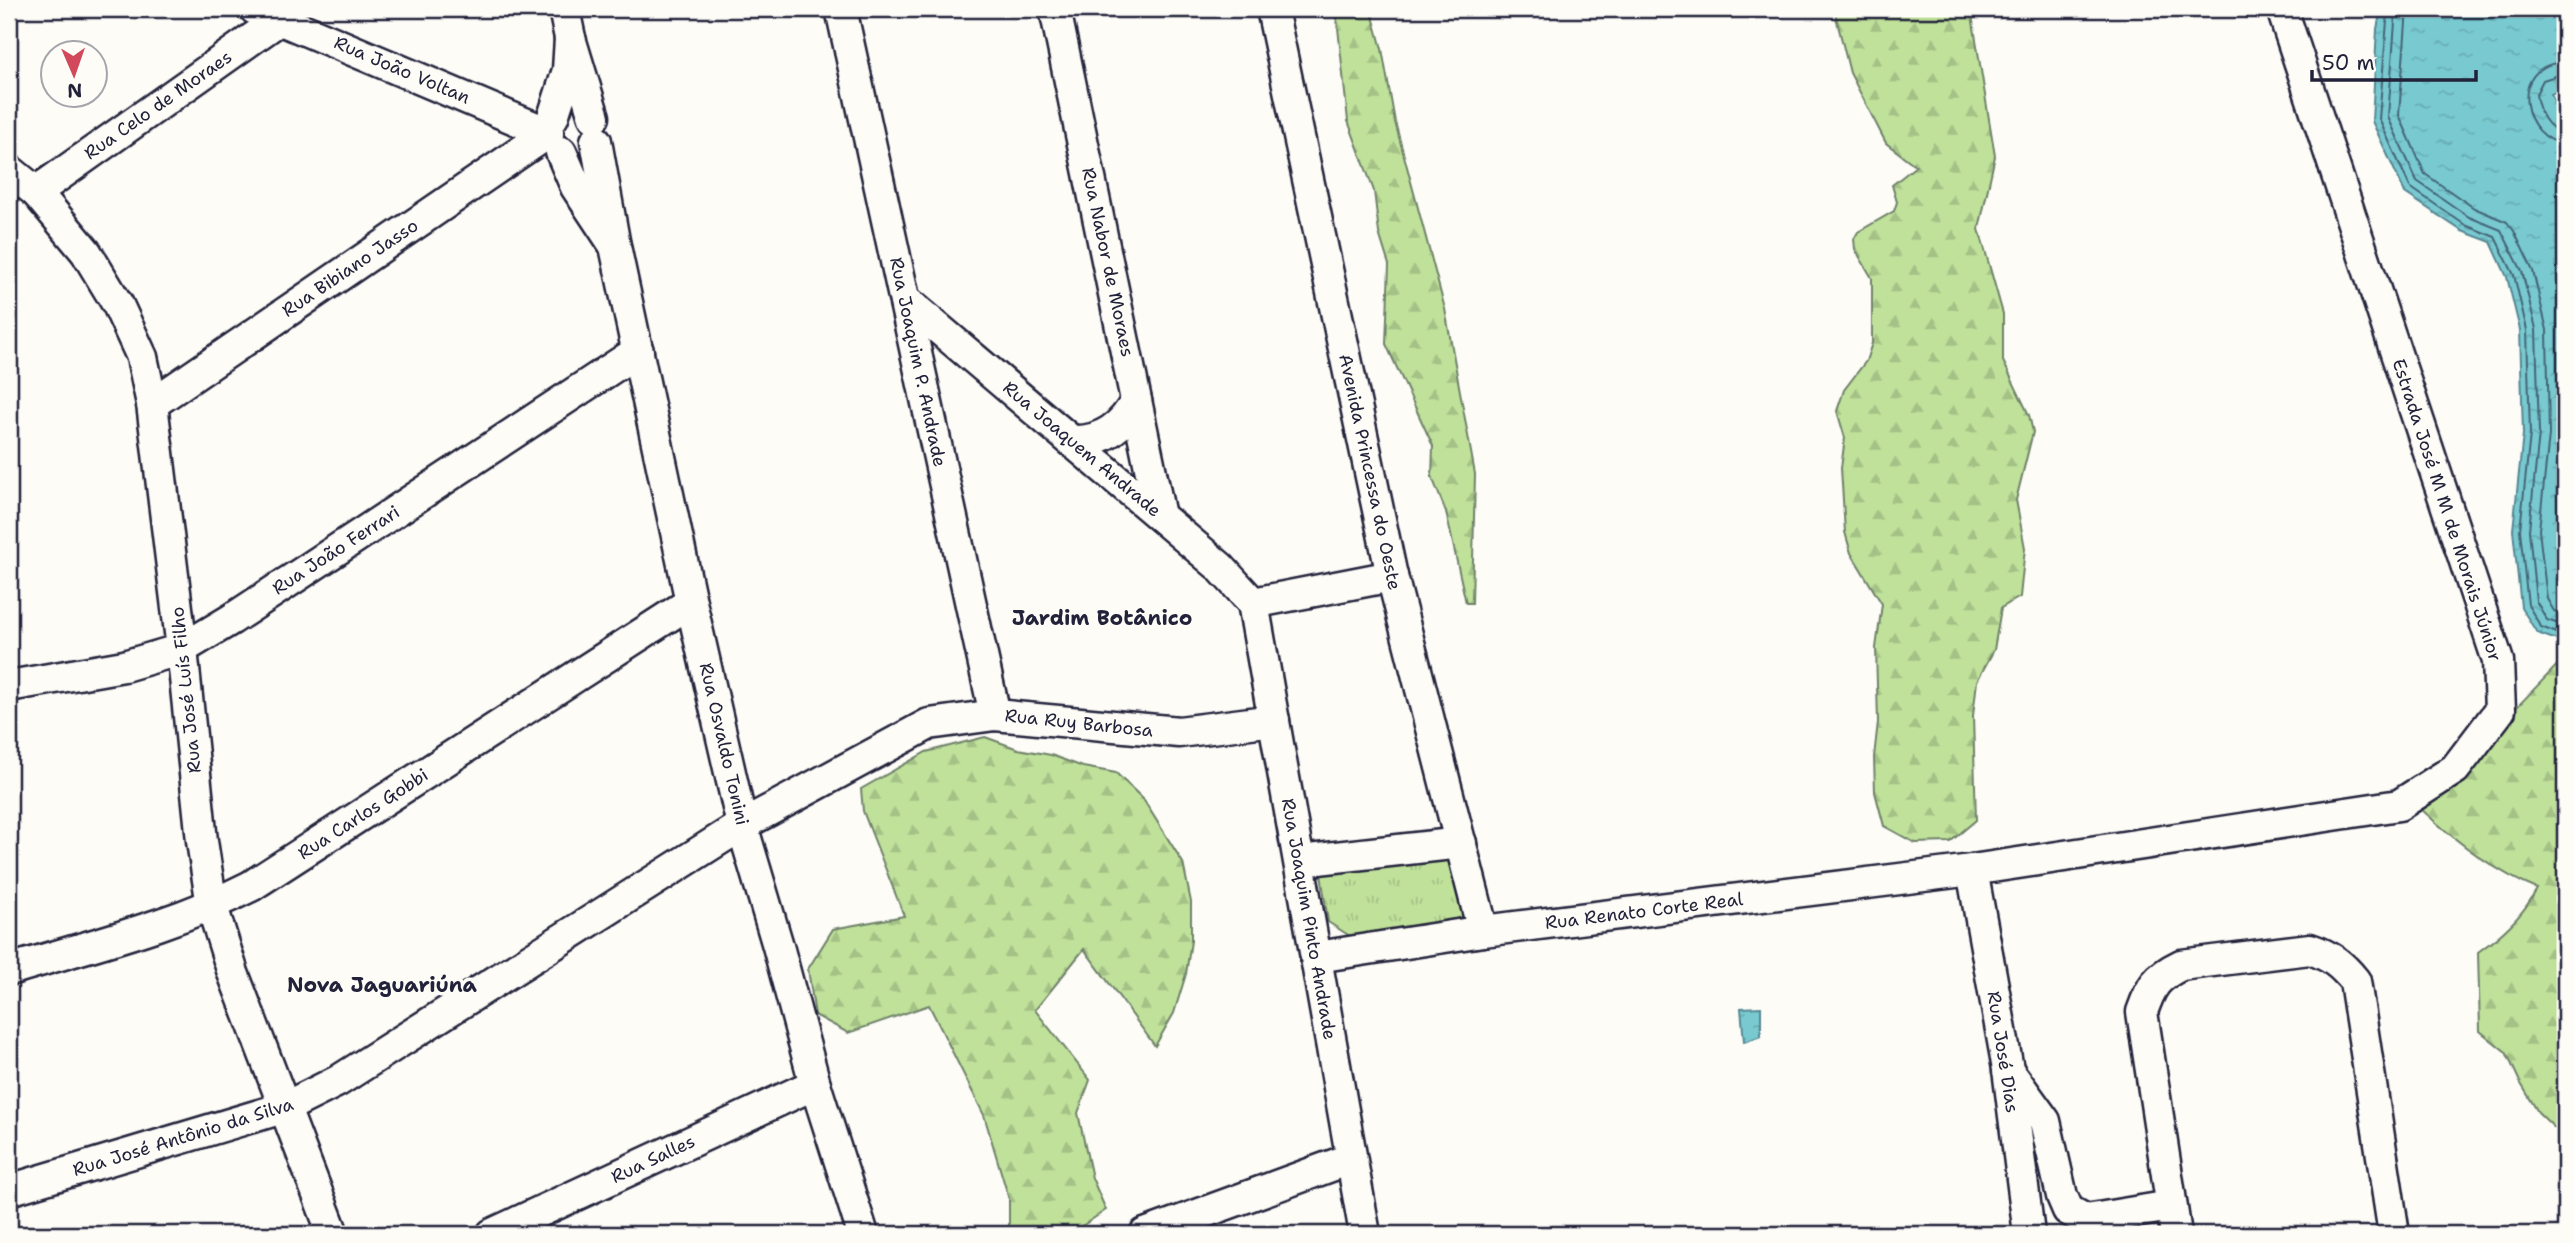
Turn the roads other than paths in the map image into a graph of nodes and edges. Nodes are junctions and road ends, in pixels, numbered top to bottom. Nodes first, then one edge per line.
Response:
1 (564, 9) edge
2 (841, 9) edge
3 (1055, 9) edge
4 (1272, 9) edge
5 (2282, 9) edge
6 (267, 14) edge
7 (570, 38) junction
8 (595, 129) junction
9 (554, 134) junction
10 (9, 170) edge
11 (36, 192) junction
12 (615, 246) junction
13 (905, 300) junction
14 (638, 351) junction
15 (1136, 401) junction
16 (152, 404) junction
17 (1073, 441) junction
18 (1160, 516) junction
19 (1392, 576) junction
20 (691, 603) junction
21 (1253, 603) junction
22 (182, 649) junction
23 (9, 686) edge
24 (995, 715) junction
25 (1274, 720) junction
26 (742, 825) junction
27 (1461, 843) junction
28 (1300, 862) junction
29 (1972, 870) junction
30 (212, 906) junction
31 (1483, 932) junction
32 (1317, 957) junction
33 (9, 970) edge
34 (2008, 1069) junction
35 (815, 1084) junction
36 (286, 1107) junction
37 (1350, 1159) junction
38 (9, 1190) edge
39 (2174, 1220) edge
40 (333, 1234) edge
41 (492, 1234) edge
42 (863, 1234) edge
43 (1145, 1234) edge
44 (1365, 1234) edge
45 (2029, 1234) edge
46 (2394, 1234) edge

1 - 7 street, Rua Osvaldo Tonini
2 - 13 street, Rua Joaquim P. Andrade
3 - 15 street, Rua Nabor de Moraes
4 - 19 street, Avenida Princessa do Oeste
5 - 29 street, Estrada José M M de Morais Júnior
6 - 9 street, Rua João Voltan
6 - 11 street, Rua Celo de Moraes
7 - 8 street, Rua Osvaldo Tonini
7 - 9 street, Rua Osvaldo Tonini
8 - 9 street
8 - 9 street
8 - 12 street, Rua Osvaldo Tonini
9 - 12 street, Rua Osvaldo Tonini
9 - 16 street, Rua Bibiano Jasso
10 - 11 street, Rua José Luís Filho
11 - 16 street, Rua José Luís Filho
12 - 14 street, Rua Osvaldo Tonini
13 - 17 street, Rua Joaquem Andrade
13 - 24 street, Rua Joaquim P. Andrade
14 - 20 street, Rua Osvaldo Tonini
14 - 22 street, Rua João Ferrari
15 - 17 street
15 - 18 street, Rua Nabor de Moraes
16 - 22 street, Rua José Luís Filho
17 - 18 street, Rua Joaquem Andrade
18 - 21 street, Rua Joaquem Andrade
19 - 21 street
19 - 27 street, Avenida Princessa do Oeste
20 - 26 street, Rua Osvaldo Tonini
20 - 30 street, Rua Carlos Gobbi
21 - 25 street, Rua Joaquim Pinto Andrade
22 - 23 street, Rua João Ferrari
22 - 30 street, Rua José Luís Filho
24 - 25 street, Rua Ruy Barbosa
24 - 26 street, Rua Ruy Barbosa
25 - 28 street, Rua Joaquim Pinto Andrade
26 - 35 street, Rua Osvaldo Tonini
26 - 36 street, Rua José Antônio da Silva
27 - 28 street
27 - 31 street, Avenida Princessa do Oeste
28 - 32 street, Rua Joaquim Pinto Andrade
29 - 31 street, Rua Renato Corte Real
29 - 34 street, Rua José Dias
30 - 33 street, Rua Carlos Gobbi
30 - 36 street, Rua José Luís Filho
31 - 32 street, Rua Renato Corte Real
32 - 37 street, Rua Joaquim Pinto Andrade
34 - 39 street
34 - 45 street, Rua José Dias
35 - 41 street, Rua Salles
35 - 42 street, Rua Osvaldo Tonini
36 - 38 street, Rua José Antônio da Silva
36 - 40 street, Rua José Luís Filho
37 - 43 street
37 - 44 street, Rua Joaquim Pinto Andrade
39 - 46 street

